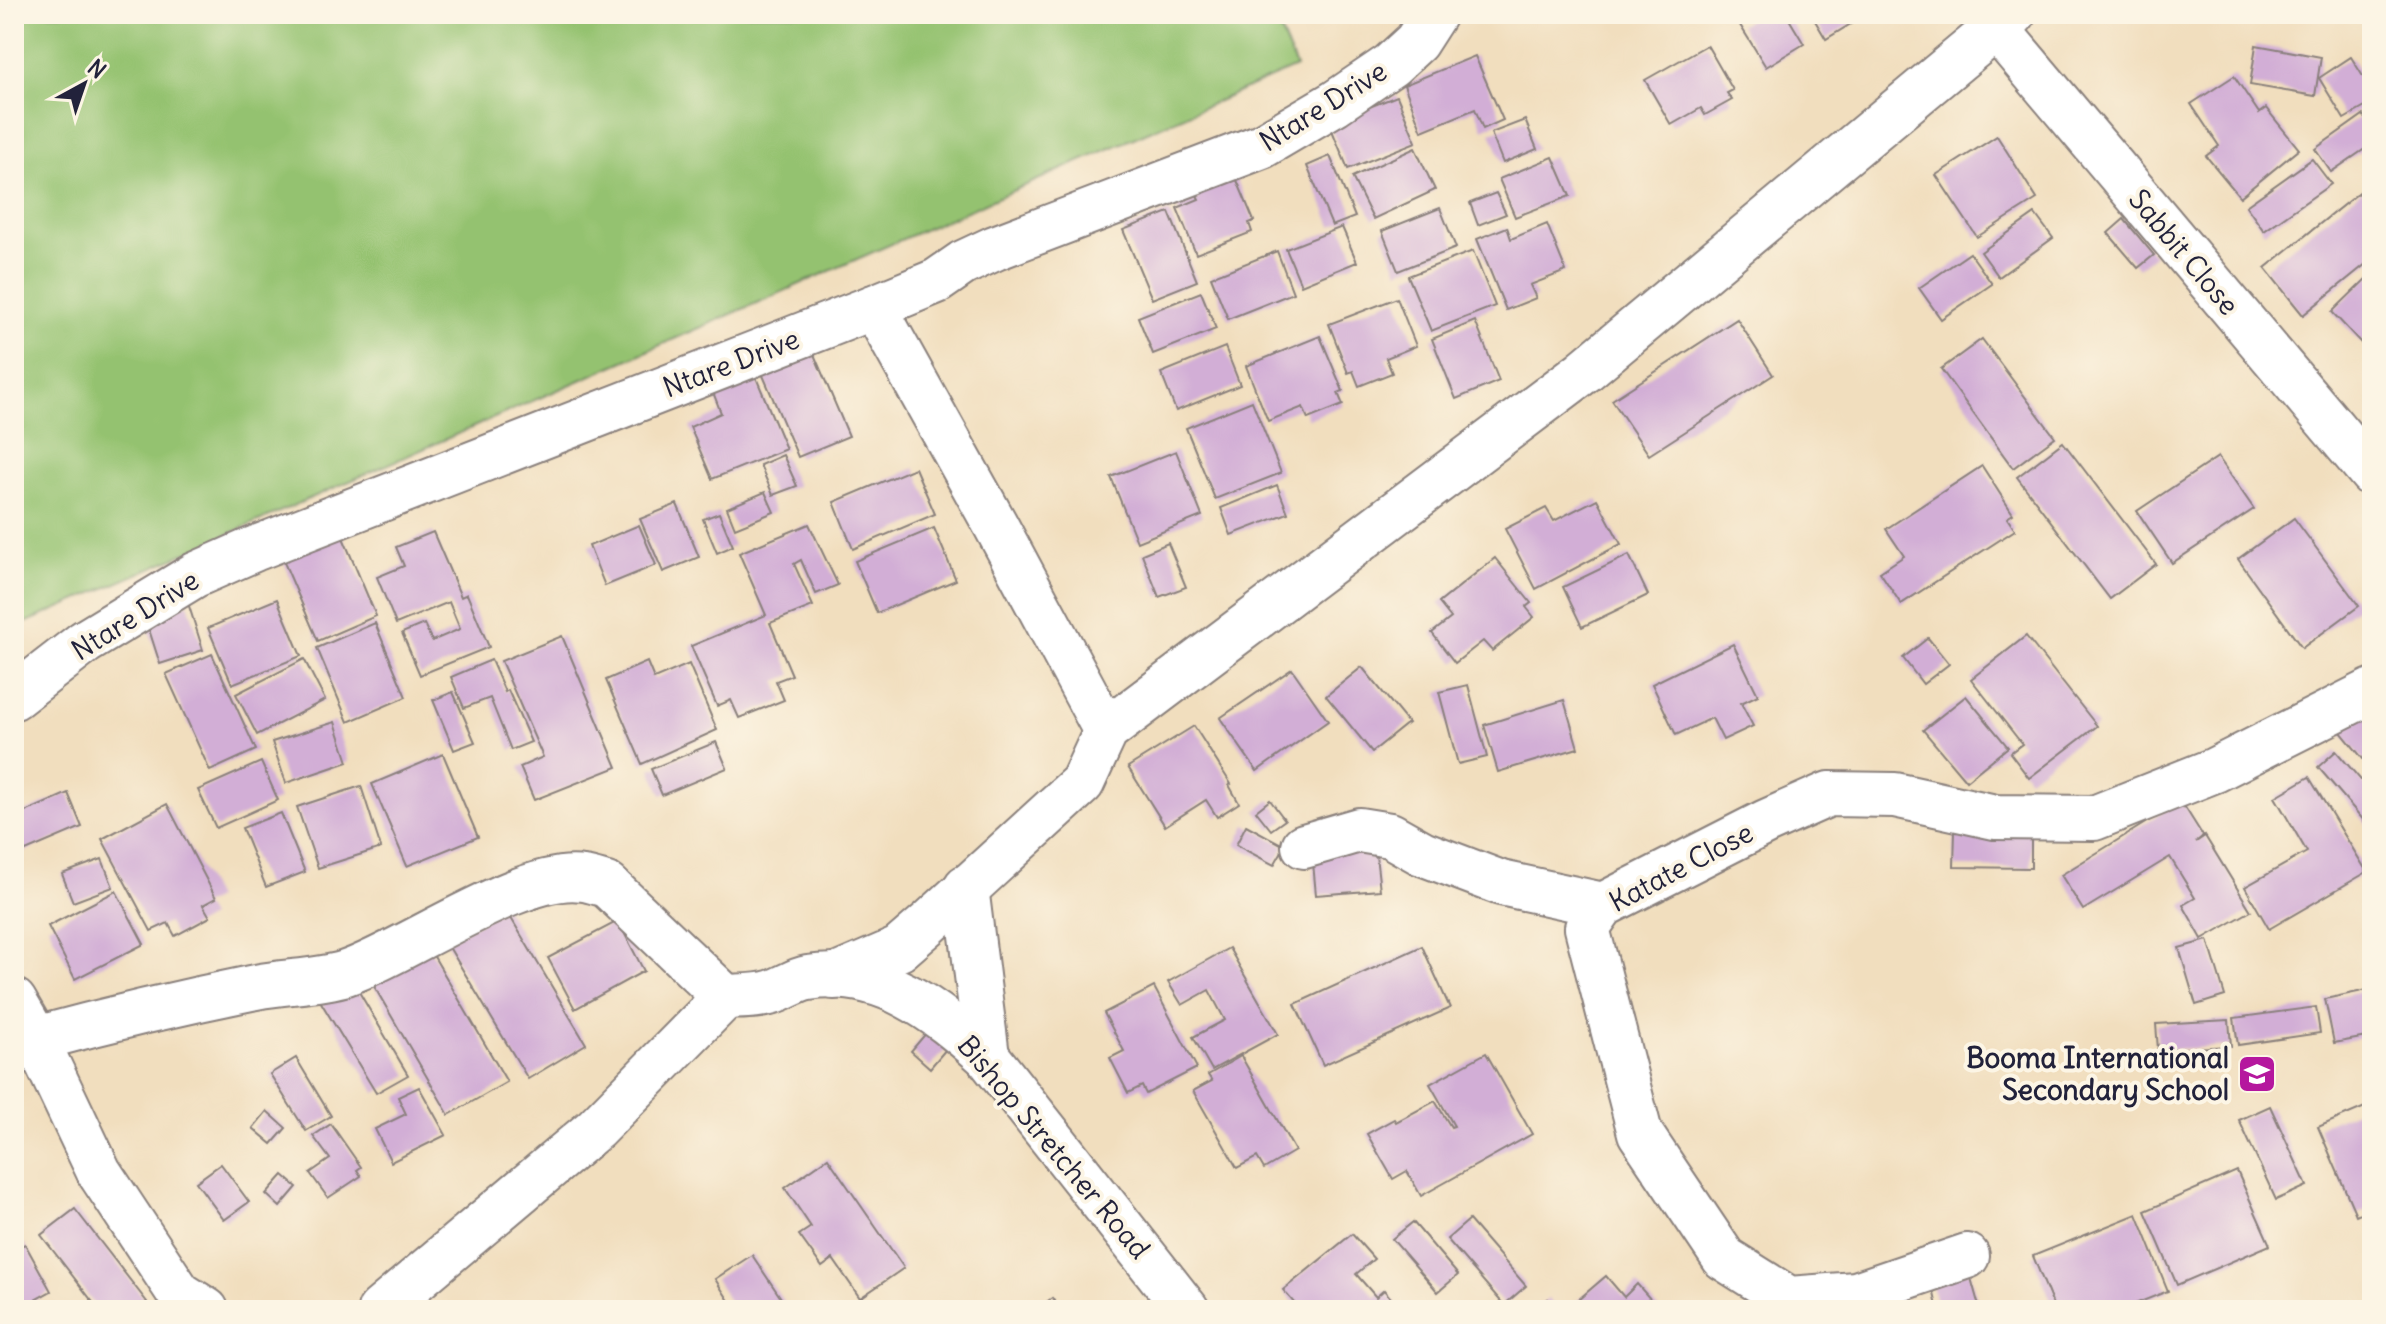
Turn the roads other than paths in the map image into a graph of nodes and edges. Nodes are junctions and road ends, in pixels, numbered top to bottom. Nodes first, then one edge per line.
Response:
1 (1434, 14) edge
2 (2005, 22) edge
3 (874, 307) junction
4 (2372, 474) edge
5 (2372, 691) edge
6 (14, 697) edge
7 (1106, 731) junction
8 (1304, 846) dead end
9 (966, 887) junction
10 (1603, 905) junction
11 (834, 977) junction
12 (725, 997) junction
13 (14, 1001) edge
14 (36, 1039) junction
15 (987, 1056) junction
16 (1967, 1256) dead end
17 (206, 1310) edge
18 (380, 1310) edge
19 (1187, 1310) edge

1 - 3 street, Ntare Drive
2 - 4 street, Sabbit Close
2 - 7 street
3 - 6 street, Ntare Drive
3 - 7 street
5 - 10 street, Katate Close
7 - 9 street
8 - 10 street
9 - 11 street
9 - 15 street
10 - 16 street, Katate Close
11 - 12 street, Bishop Stretcher Road
11 - 15 street, Bishop Stretcher Road
12 - 14 street
12 - 18 street
13 - 14 street
14 - 17 street
15 - 19 street, Bishop Stretcher Road

